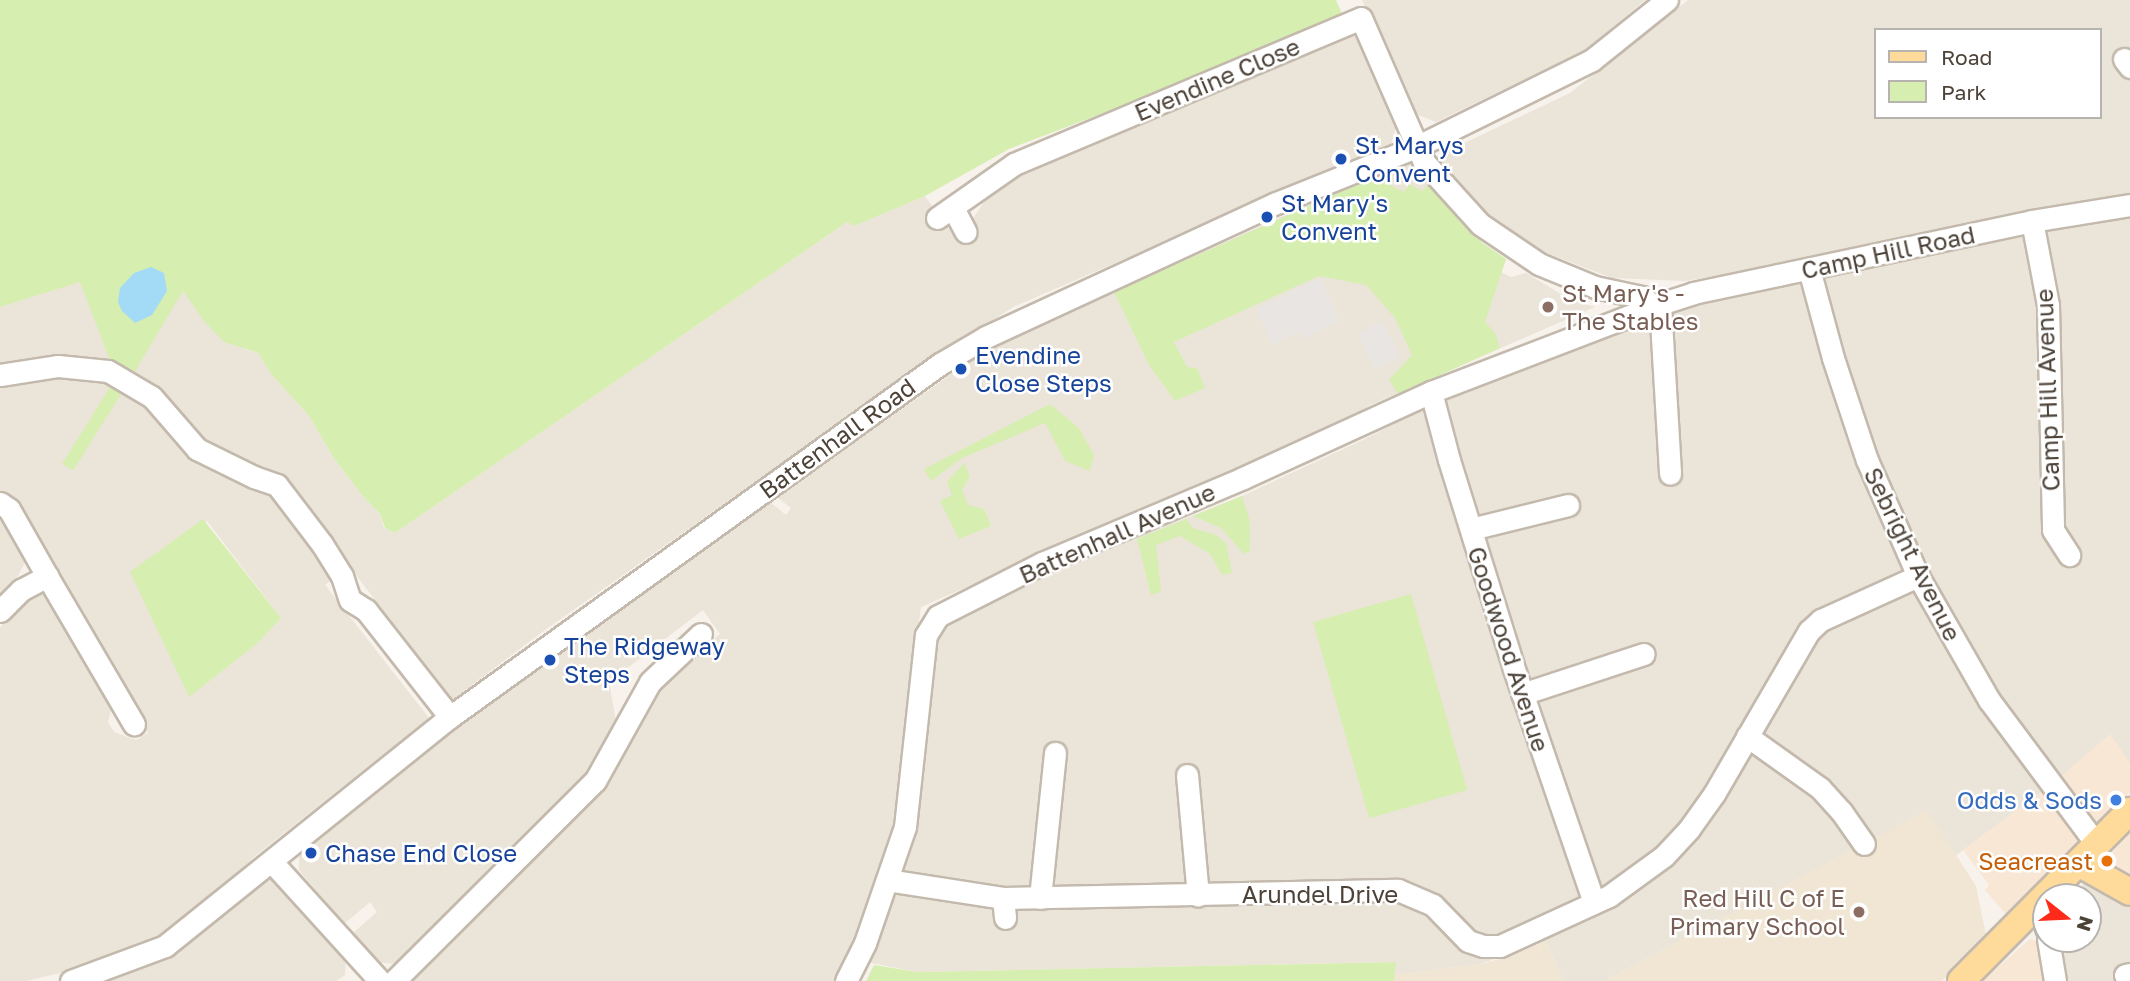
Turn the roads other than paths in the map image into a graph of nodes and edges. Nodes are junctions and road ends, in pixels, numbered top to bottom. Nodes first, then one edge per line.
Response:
1 (1667, 0) edge
2 (1416, 147) junction
3 (2130, 205) edge
4 (2032, 221) junction
5 (966, 232) dead end
6 (1809, 269) junction
7 (1655, 306) junction
8 (0, 375) edge
9 (1431, 392) junction
10 (1670, 474) dead end
11 (0, 503) edge
12 (1568, 505) dead end
13 (1471, 529) junction
14 (2069, 555) dead end
15 (47, 576) junction
16 (1918, 576) junction
17 (0, 611) edge
18 (701, 634) dead end
19 (1644, 654) dead end
20 (1522, 694) junction
21 (450, 717) junction
22 (134, 724) dead end
23 (1747, 736) junction
24 (1055, 753) dead end
25 (1187, 775) dead end
26 (2130, 811) edge
27 (1864, 844) dead end
28 (2088, 854) junction
29 (272, 862) junction
30 (887, 880) junction
31 (2066, 883) edge
32 (2130, 892) edge
33 (1198, 895) junction
34 (1040, 898) junction
35 (1594, 903) junction
36 (2032, 924) edge
37 (2051, 953) edge
38 (365, 977) edge
39 (71, 981) edge
40 (394, 981) edge
41 (846, 981) edge
42 (1961, 981) edge
43 (2056, 981) edge

1 - 2 street, Battenhall Road
2 - 5 street, Evendine Close
2 - 7 street
2 - 21 street, Battenhall Road
3 - 4 street, Camp Hill Road
4 - 6 street, Camp Hill Road
4 - 14 street, Camp Hill Avenue
6 - 7 street, Camp Hill Road
6 - 16 street, Sebright Avenue
7 - 9 street, Battenhall Avenue
7 - 10 street
8 - 21 street
9 - 13 street, Goodwood Avenue
9 - 30 street, Battenhall Avenue
11 - 15 street
12 - 13 street
13 - 20 street, Goodwood Avenue
15 - 17 street
15 - 22 street
16 - 23 street, Arundel Drive
16 - 28 street, Sebright Avenue
18 - 40 street
19 - 20 street
20 - 35 street, Goodwood Avenue
21 - 29 street, Battenhall Road
23 - 27 street
23 - 35 street, Arundel Drive
24 - 34 street
25 - 33 street
26 - 28 main road
28 - 31 main road
28 - 32 main road
29 - 38 street
29 - 39 street, Battenhall Road
30 - 34 street, Arundel Drive
30 - 41 street, Battenhall Avenue
33 - 34 street, Arundel Drive
33 - 35 street, Arundel Drive
36 - 42 main road
37 - 43 street

